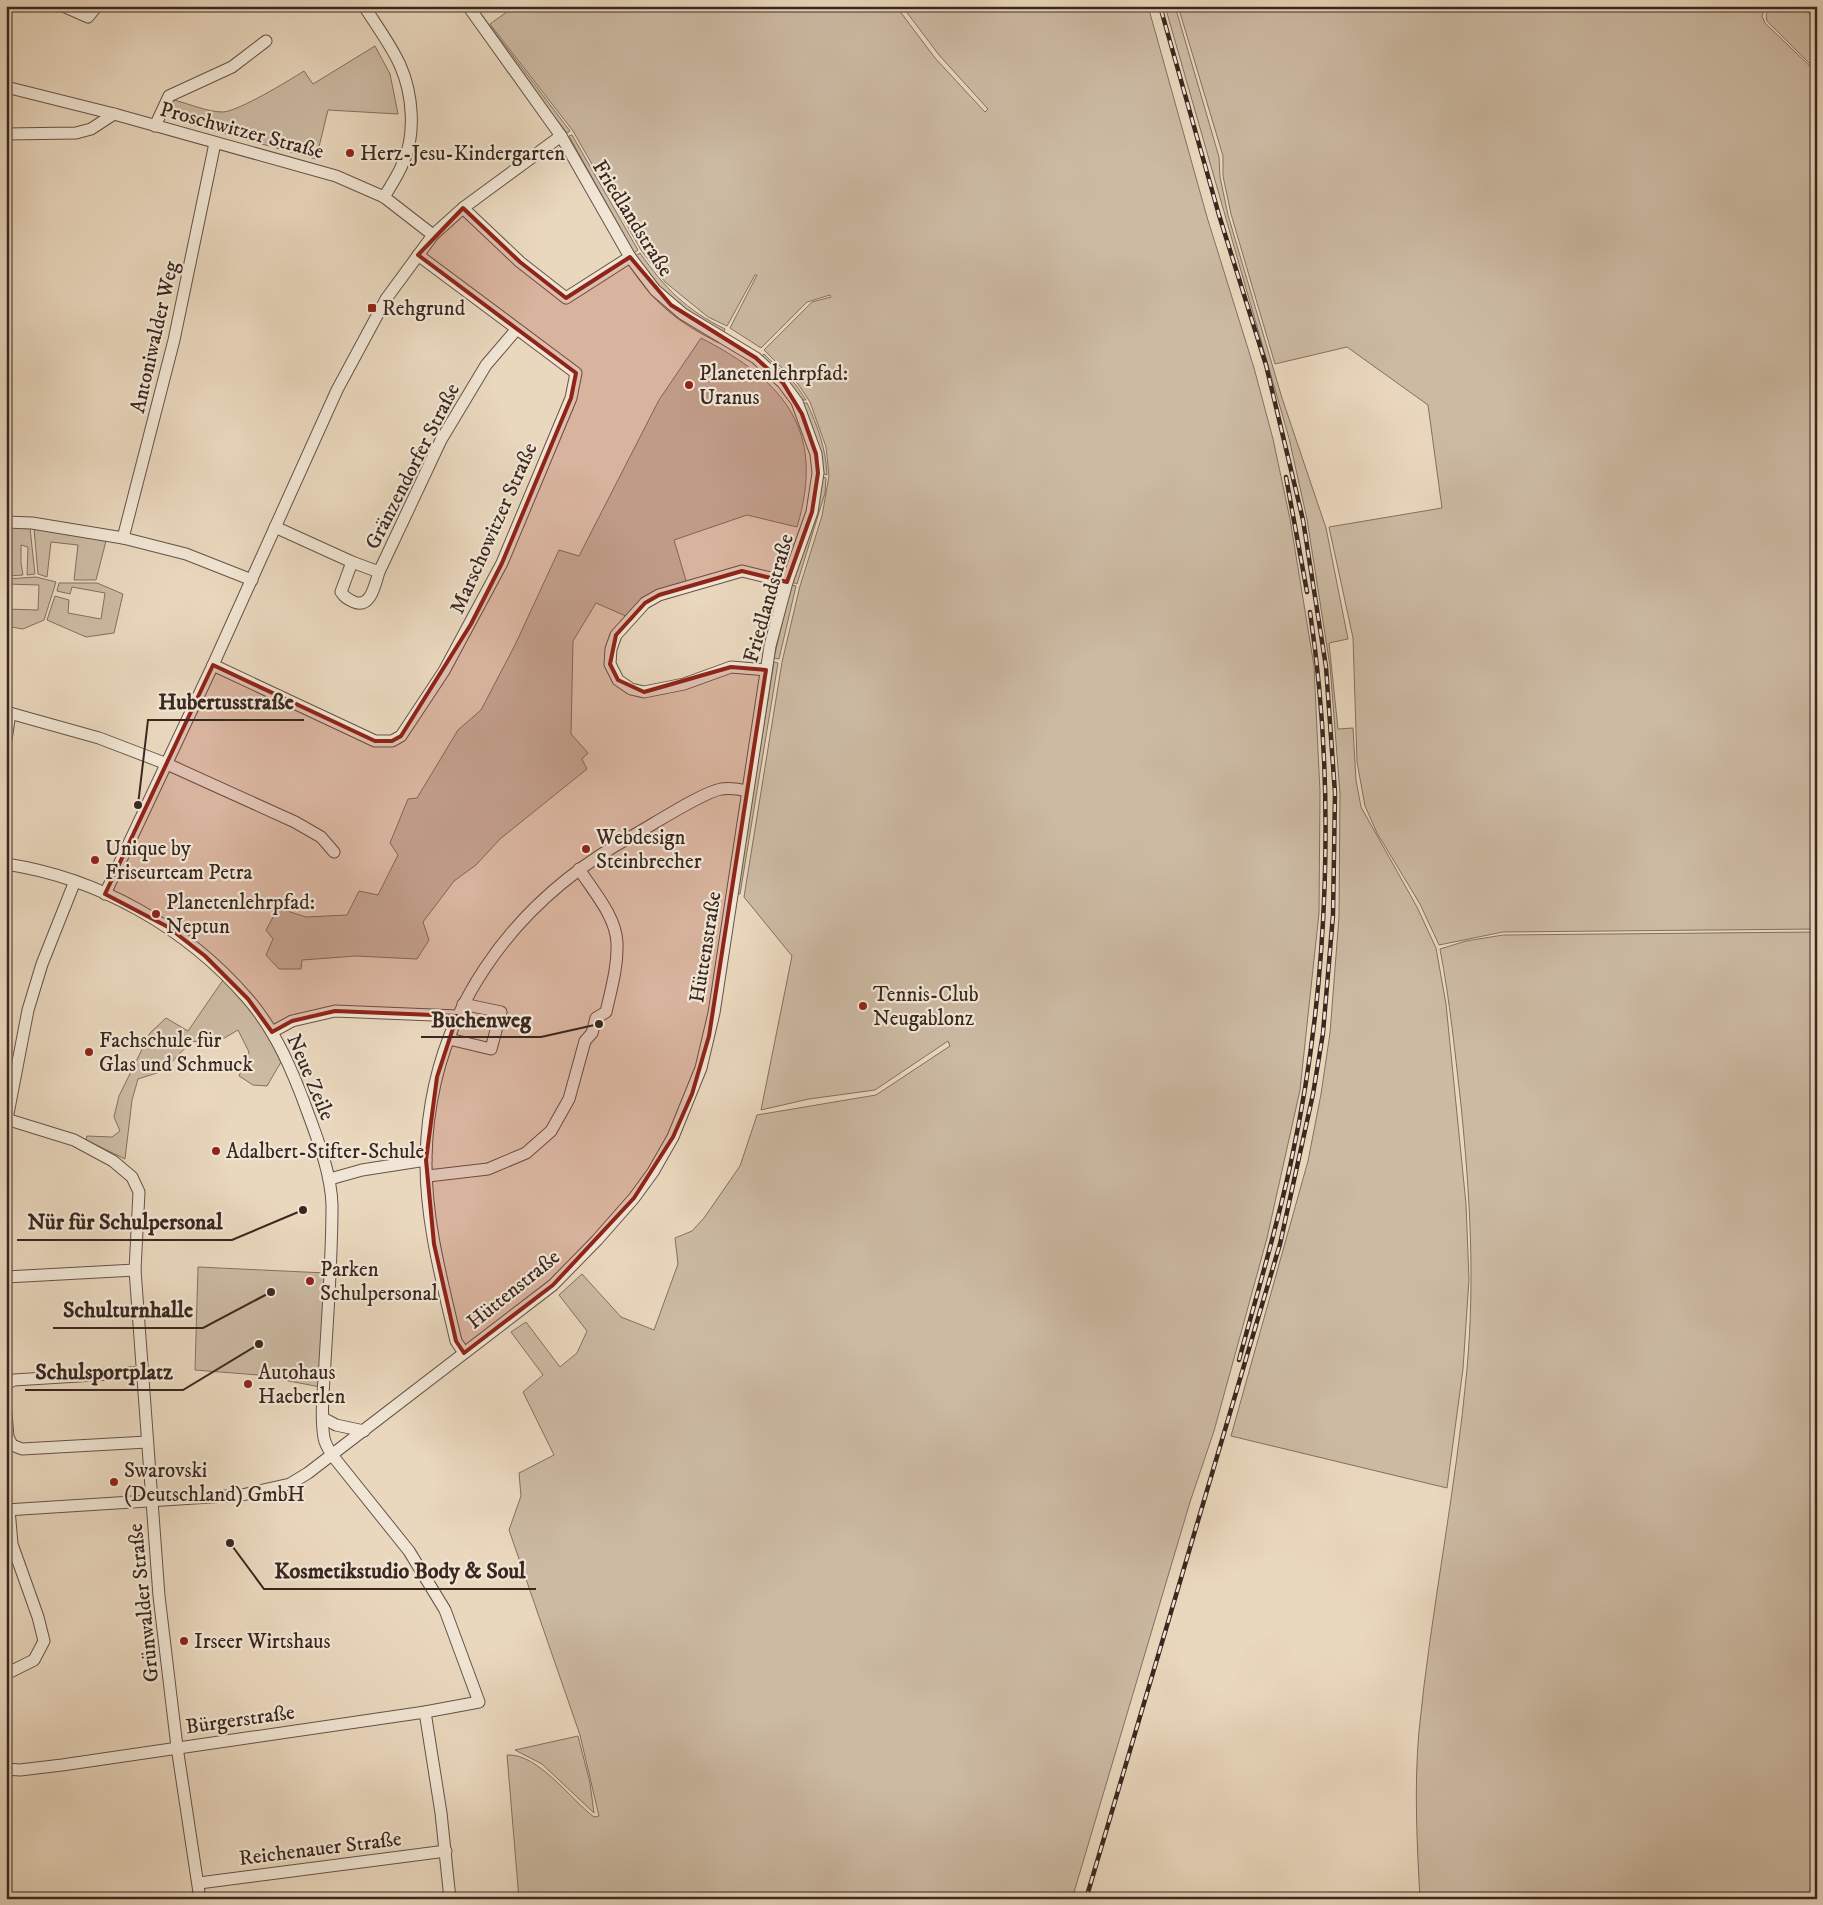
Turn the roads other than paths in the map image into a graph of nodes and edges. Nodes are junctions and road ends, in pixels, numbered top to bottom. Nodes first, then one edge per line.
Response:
1 (63, 6) edge
2 (97, 6) edge
3 (364, 6) edge
4 (468, 6) edge
5 (266, 41) dead end
6 (6, 87) edge
7 (114, 114) junction
8 (155, 126) junction
9 (6, 134) edge
10 (561, 136) junction
11 (215, 143) junction
12 (384, 197) junction
13 (463, 208) junction
14 (433, 235) junction
15 (418, 255) junction
16 (630, 257) junction
17 (516, 330) junction
18 (6, 522) edge
19 (275, 527) junction
20 (124, 538) junction
21 (352, 562) junction
22 (379, 572) junction
23 (252, 580) junction
24 (787, 582) junction
25 (213, 665) junction
26 (766, 670) junction
27 (8, 713) edge
28 (6, 740) edge
29 (167, 764) junction
30 (747, 791) junction
31 (334, 852) dead end
32 (6, 864) edge
33 (579, 869) junction
34 (75, 881) junction
35 (106, 894) junction
36 (463, 1004) junction
37 (457, 1016) junction
38 (272, 1032) junction
39 (449, 1039) junction
40 (6, 1119) edge
41 (426, 1160) junction
42 (428, 1176) junction
43 (330, 1179) junction
44 (135, 1270) junction
45 (6, 1276) edge
46 (464, 1353) junction
47 (142, 1372) junction
48 (6, 1384) edge
49 (6, 1414) edge
50 (323, 1418) junction
51 (364, 1430) junction
52 (147, 1442) junction
53 (332, 1456) junction
54 (152, 1500) junction
55 (7, 1509) edge
56 (6, 1674) edge
57 (479, 1702) joint
58 (425, 1712) junction
59 (177, 1747) junction
60 (6, 1769) edge
61 (446, 1851) junction
62 (199, 1883) junction
63 (200, 1899) edge
64 (450, 1899) edge

1 - 2 street
3 - 12 street
4 - 10 street, Friedlandstraße
5 - 8 street
6 - 7 street, Proschwitzer Straße
7 - 8 street, Proschwitzer Straße
7 - 9 street
8 - 11 street, Proschwitzer Straße
10 - 13 street
10 - 16 street, Friedlandstraße
11 - 12 street, Proschwitzer Straße
11 - 20 street, Antoniwalder Weg
12 - 14 street, Proschwitzer Straße
13 - 14 street
13 - 16 street
14 - 15 street
15 - 17 street, Marschowitzer Straße
15 - 19 street
16 - 24 street, Friedlandstraße
17 - 22 street, Gränzendorfer Straße
17 - 25 street, Marschowitzer Straße
18 - 20 street
19 - 21 street, Gränzendorfer Straße
19 - 23 street
20 - 23 street
21 - 22 street, Gränzendorfer Straße
21 - 22 street, Gränzendorfer Straße
23 - 25 street
24 - 26 street, Friedlandstraße
24 - 26 street
25 - 29 street
26 - 30 street, Friedlandstraße
27 - 28 street
27 - 29 street
29 - 31 street
29 - 35 street
30 - 33 street
30 - 46 street, Hüttenstraße
32 - 34 street, Neue Zeile
33 - 36 street
33 - 42 street
34 - 35 street, Neue Zeile
34 - 40 street
35 - 38 street, Neue Zeile
36 - 37 street
36 - 39 street
37 - 38 street
37 - 39 street
38 - 43 street, Neue Zeile
39 - 41 street
40 - 44 street, Grünwalder Straße
41 - 42 street
41 - 43 street
42 - 46 street
43 - 50 street, Neue Zeile
44 - 45 street
44 - 47 street, Grünwalder Straße
46 - 51 street, Hüttenstraße
47 - 48 street
47 - 52 street, Grünwalder Straße
49 - 52 street
50 - 51 street
50 - 53 street, Neue Zeile
51 - 53 street, Hüttenstraße
52 - 54 street, Grünwalder Straße
53 - 54 street, Hüttenstraße
53 - 57 street, Neue Zeile
54 - 55 street, Hüttenstraße
54 - 59 street, Grünwalder Straße
55 - 56 street, Hüttenstraße
57 - 58 street, Bürgerstraße
58 - 59 street, Bürgerstraße
58 - 61 street
59 - 60 street, Bürgerstraße
59 - 62 street, Grünwalder Straße
61 - 62 street, Reichenauer Straße
61 - 64 street
62 - 63 street, Grünwalder Straße

